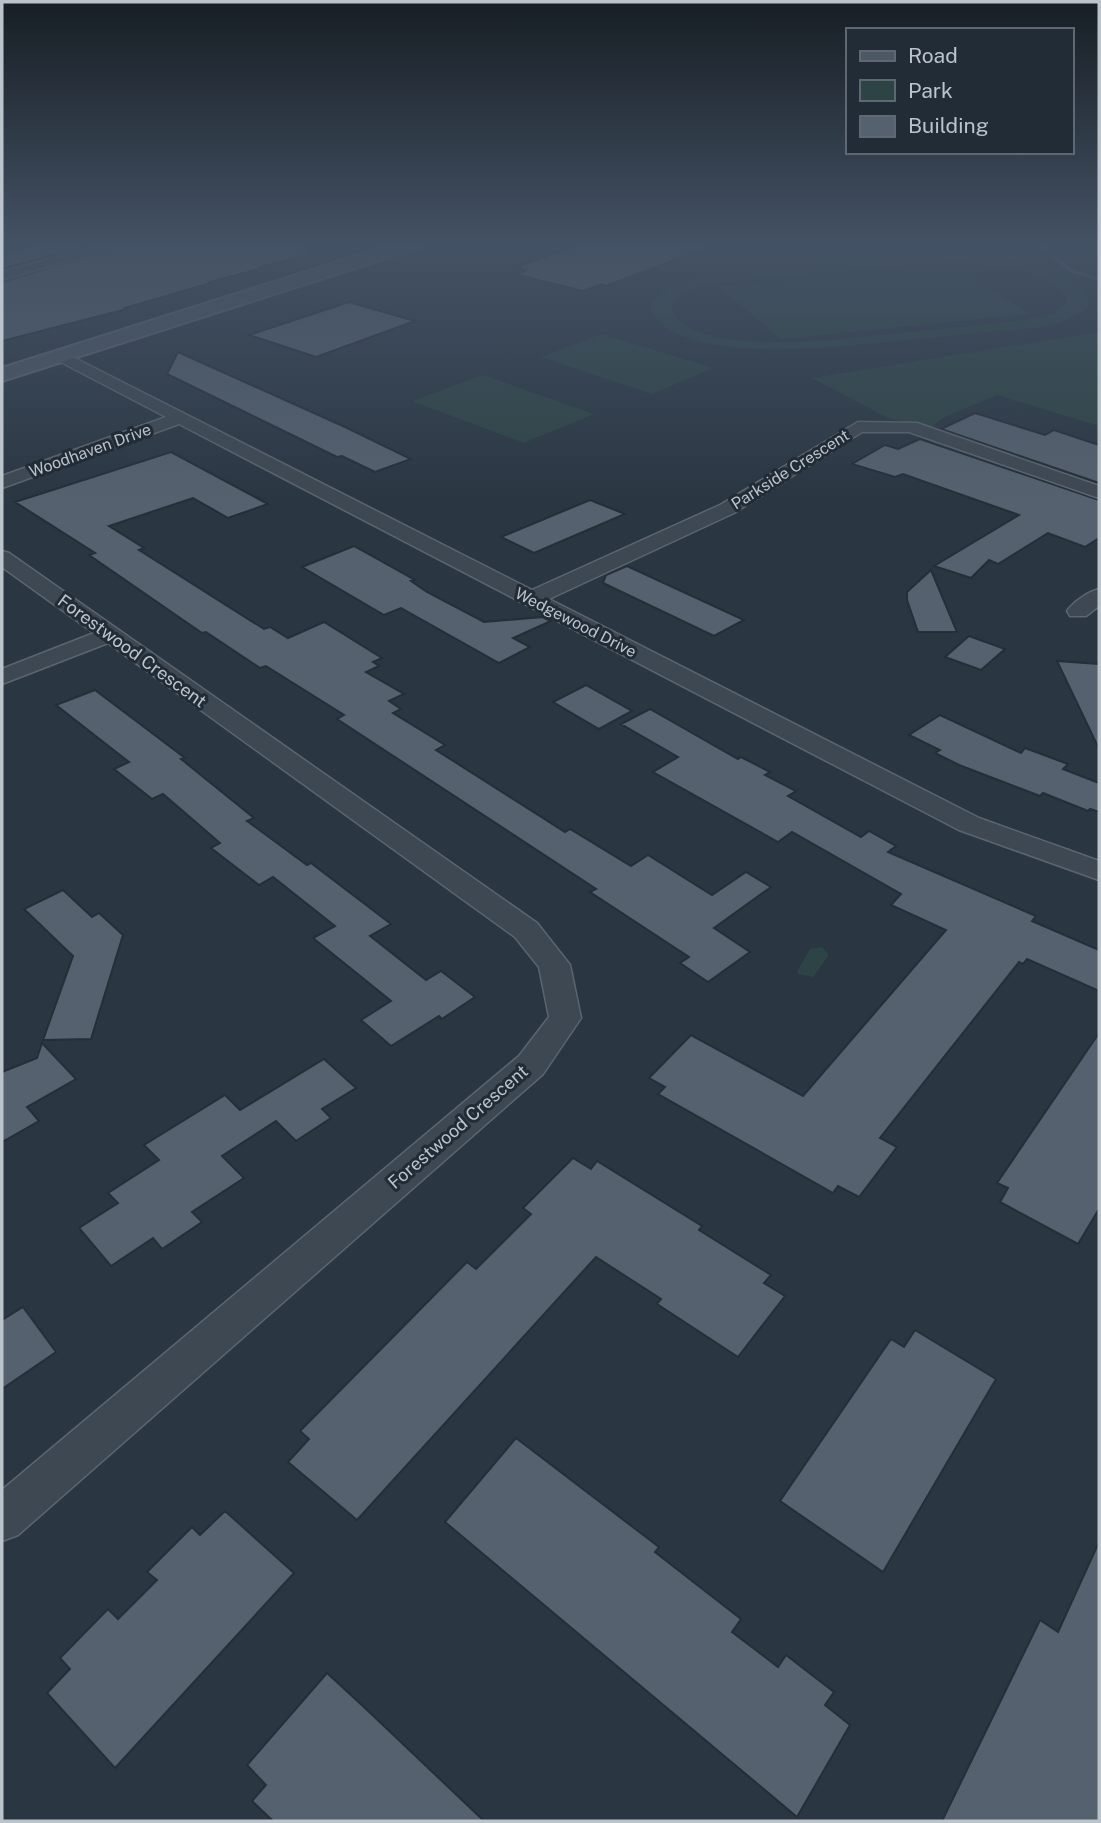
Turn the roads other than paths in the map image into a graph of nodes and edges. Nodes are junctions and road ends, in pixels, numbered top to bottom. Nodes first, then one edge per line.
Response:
1 (145, 329) edge
2 (61, 356) junction
3 (2, 375) edge
4 (179, 418) junction
5 (2, 482) edge
6 (1099, 492) edge
7 (2, 557) edge
8 (1099, 596) edge
9 (531, 599) junction
10 (1078, 611) dead end
11 (109, 635) junction
12 (2, 677) edge
13 (1099, 871) edge
14 (2, 1519) edge

1 - 2 main road
2 - 3 main road
2 - 4 street, Wedgewood Drive
4 - 5 street, Woodhaven Drive
4 - 9 street, Wedgewood Drive
6 - 9 street, Parkside Crescent
7 - 11 street, Forestwood Crescent
8 - 10 street
9 - 13 street, Wedgewood Drive
11 - 12 street
11 - 14 street, Forestwood Crescent

